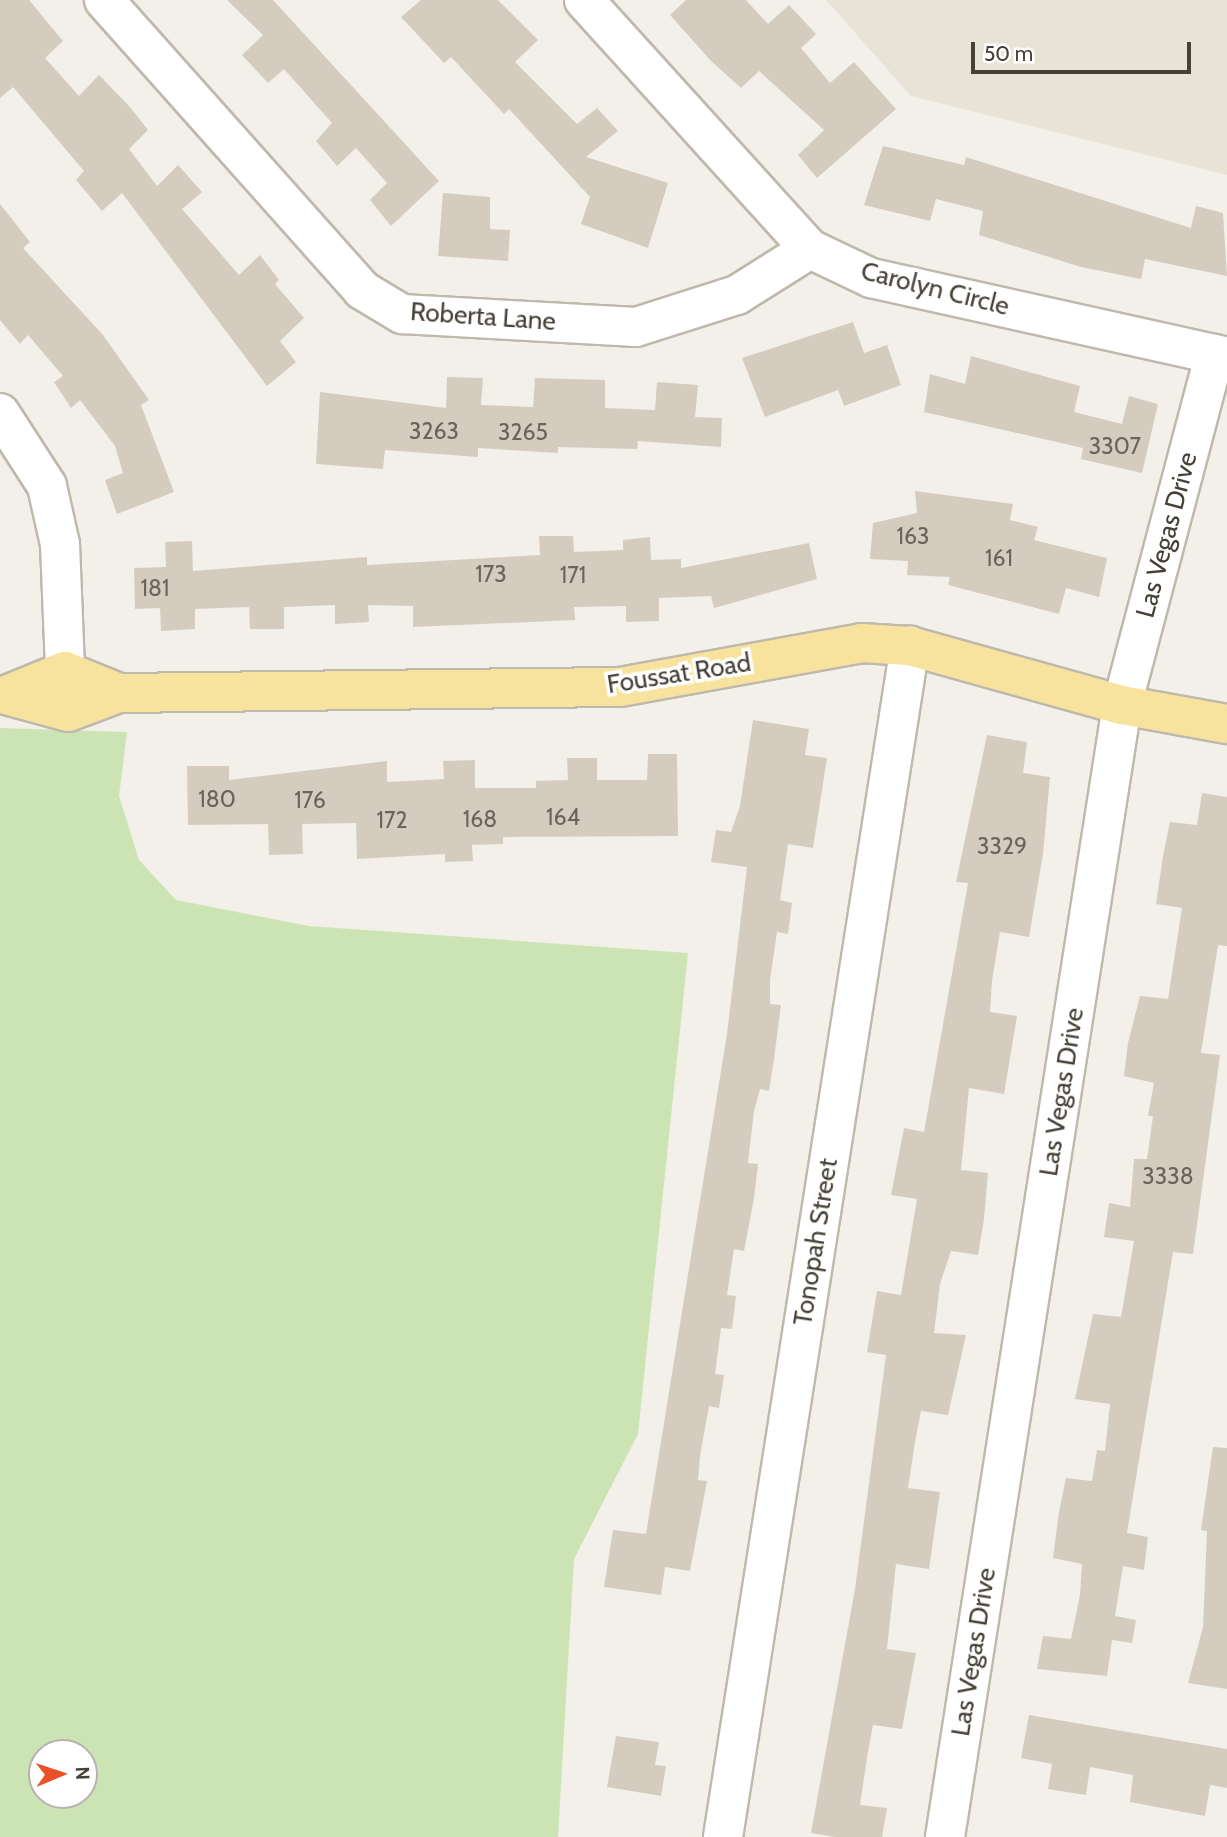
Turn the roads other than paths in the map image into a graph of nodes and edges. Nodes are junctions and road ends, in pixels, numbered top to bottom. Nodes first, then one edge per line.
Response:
1 (104, 0) edge
2 (584, 0) edge
3 (810, 249) junction
4 (1221, 356) edge
5 (0, 413) edge
6 (910, 646) junction
7 (65, 671) junction
8 (119, 693) junction
9 (3, 696) edge
10 (1122, 705) junction
11 (1227, 724) edge
12 (723, 1837) edge
13 (945, 1837) edge

1 - 3 street, Roberta Lane
2 - 3 street, Carolyn Circle
3 - 4 street, Carolyn Circle
4 - 10 street, Las Vegas Drive
5 - 7 street
6 - 8 main road, Foussat Road
6 - 10 main road, Foussat Road
6 - 12 street, Tonopah Street
7 - 8 main road, Foussat Road
7 - 9 main road, Foussat Road
8 - 9 main road, Foussat Road
10 - 11 main road, Foussat Road
10 - 13 street, Las Vegas Drive

